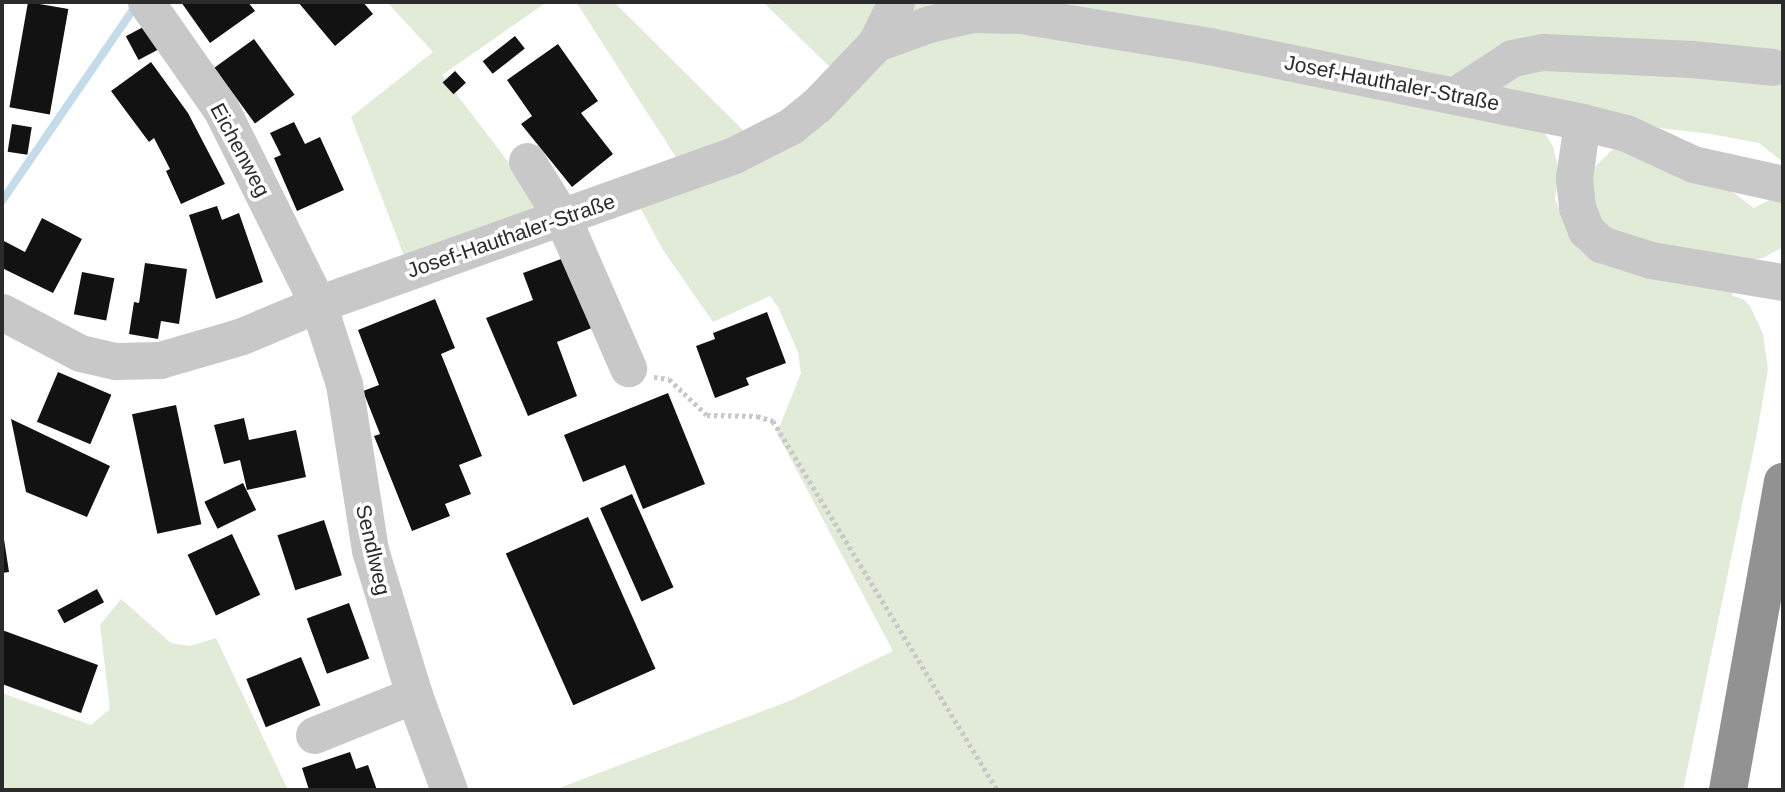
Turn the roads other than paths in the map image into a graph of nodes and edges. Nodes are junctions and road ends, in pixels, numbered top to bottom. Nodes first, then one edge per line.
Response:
1 (896, 2) edge
2 (147, 3) edge
3 (983, 8) edge
4 (876, 43) junction
5 (1773, 67) dead end
6 (1454, 96) junction
7 (1582, 122) junction
8 (527, 161) dead end
9 (1781, 184) edge
10 (563, 219) junction
11 (1783, 282) edge
12 (318, 304) junction
13 (2, 312) edge
14 (628, 368) road end
15 (1783, 482) edge
16 (414, 695) junction
17 (314, 735) dead end
18 (449, 790) edge
19 (1728, 790) edge

1 - 4 street
2 - 12 street, Eichenweg
3 - 4 street, Josef-Hauthaler-Straße
3 - 6 street, Josef-Hauthaler-Straße
4 - 10 street, Josef-Hauthaler-Straße
5 - 6 street
6 - 7 street, Josef-Hauthaler-Straße
7 - 9 street, Josef-Hauthaler-Straße
7 - 11 street
8 - 10 street
10 - 12 street, Josef-Hauthaler-Straße
10 - 14 street
12 - 13 street, Josef-Hauthaler-Straße
12 - 16 street, Sendlweg
15 - 19 highway
16 - 17 street
16 - 18 street, Sendlweg

